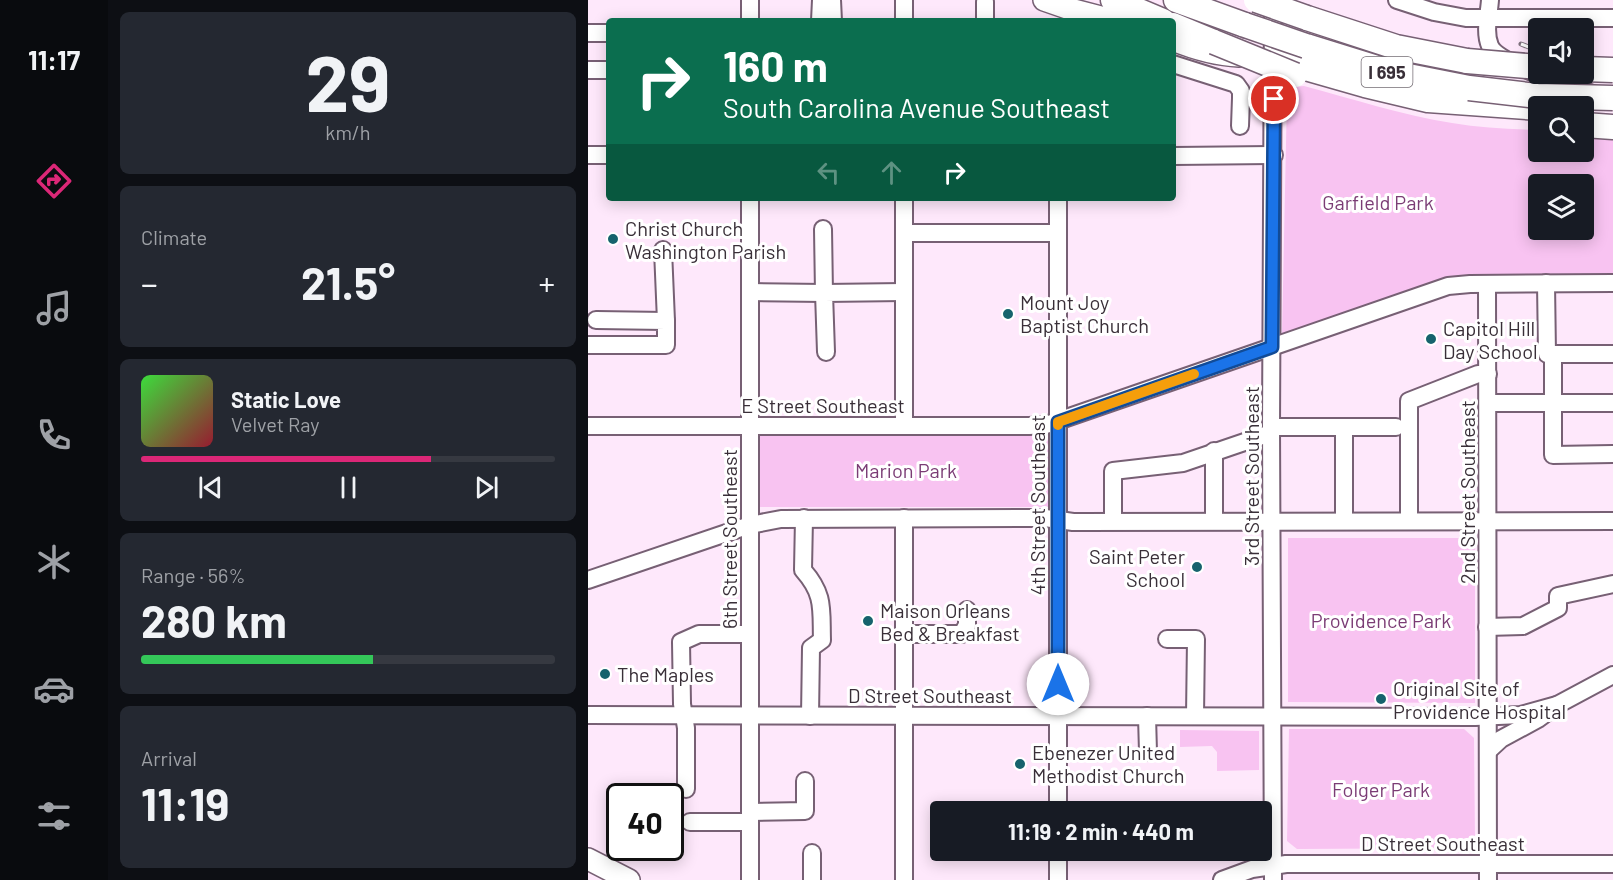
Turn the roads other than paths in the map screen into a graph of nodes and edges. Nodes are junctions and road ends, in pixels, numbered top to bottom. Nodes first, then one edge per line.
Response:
1 (750, 0) edge
2 (821, 0) edge
3 (832, 0) edge
4 (904, 0) edge
5 (1113, 0) edge
6 (1176, 0) edge
7 (1256, 0) edge
8 (1274, 0) edge
9 (1397, 0) edge
10 (1490, 0) edge
11 (985, 2) dead end
12 (1055, 7) edge
13 (1302, 8) edge
14 (750, 18) edge
15 (820, 18) edge
16 (833, 18) edge
17 (904, 18) edge
18 (985, 18) edge
19 (1103, 18) edge
20 (1156, 18) edge
21 (1613, 18) edge
22 (1488, 19) junction
23 (1176, 26) edge
24 (588, 33) edge
25 (606, 33) edge
26 (1176, 41) edge
27 (1274, 59) junction
28 (1176, 65) edge
29 (1528, 66) edge
30 (1594, 69) edge
31 (588, 70) edge
32 (606, 70) edge
33 (1613, 70) edge
34 (1241, 98) junction
35 (1274, 99) junction
36 (1613, 99) edge
37 (1594, 102) edge
38 (1469, 104) junction
39 (1528, 107) edge
40 (1528, 121) edge
41 (1594, 125) edge
42 (1240, 126) dead end
43 (1613, 126) edge
44 (588, 154) edge
45 (606, 155) edge
46 (1274, 155) junction
47 (1176, 156) edge
48 (750, 201) edge
49 (904, 201) edge
50 (1058, 201) edge
51 (824, 229) dead end
52 (904, 233) junction
53 (1058, 233) junction
54 (663, 250) dead end
55 (1545, 283) junction
56 (1613, 283) edge
57 (1487, 284) junction
58 (750, 292) junction
59 (904, 292) junction
60 (824, 293) junction
61 (596, 320) dead end
62 (666, 321) junction
63 (588, 345) edge
64 (1272, 347) junction
65 (826, 352) dead end
66 (1553, 354) junction
67 (1613, 354) edge
68 (1488, 374) junction
69 (1488, 403) junction
70 (1553, 403) junction
71 (1613, 403) edge
72 (1058, 422) junction
73 (588, 426) edge
74 (750, 426) junction
75 (904, 426) junction
76 (1344, 427) junction
77 (1396, 427) dead end
78 (1271, 430) junction
79 (1214, 451) junction
80 (1613, 454) edge
81 (804, 518) junction
82 (904, 519) junction
83 (1058, 520) junction
84 (1214, 520) junction
85 (1272, 520) junction
86 (1113, 521) junction
87 (1344, 521) junction
88 (1409, 521) junction
89 (1488, 521) junction
90 (1613, 521) edge
91 (750, 525) junction
92 (588, 580) edge
93 (1613, 584) edge
94 (968, 610) dead end
95 (1487, 627) junction
96 (750, 634) junction
97 (904, 634) junction
98 (1167, 639) dead end
99 (1613, 675) edge
100 (1557, 705) junction
101 (1058, 715) junction
102 (588, 716) edge
103 (684, 716) junction
104 (750, 716) junction
105 (810, 716) junction
106 (904, 716) junction
107 (1147, 716) junction
108 (1195, 716) junction
109 (1273, 716) junction
110 (1488, 716) junction
111 (1488, 751) junction
112 (1148, 752) dead end
113 (805, 781) dead end
114 (686, 789) dead end
115 (1058, 801) edge
116 (750, 817) junction
117 (690, 822) dead end
118 (812, 853) dead end
119 (588, 858) edge
120 (1058, 861) edge
121 (1394, 863) junction
122 (1613, 864) edge
123 (1488, 872) edge
124 (1273, 873) edge
125 (629, 880) edge
126 (750, 880) edge
127 (812, 880) edge
128 (904, 880) edge
129 (1058, 880) edge
130 (1222, 880) edge
131 (1394, 880) edge

1 - 14 street
2 - 15 street
3 - 16 street
4 - 17 street
5 - 20 highway
6 - 38 highway, I 695, bridge
7 - 13 highway, I 695, bridge
8 - 27 street, 3rd Street Southeast
9 - 22 street
10 - 22 street
11 - 18 street
12 - 19 main road
13 - 29 highway, I 695, bridge
21 - 22 street
22 - 36 street
23 - 38 highway, bridge
24 - 25 street
26 - 27 main road
27 - 35 street, 3rd Street Southeast
27 - 38 highway
28 - 34 street
30 - 33 highway, bridge
31 - 32 street
34 - 35 street
34 - 42 street
35 - 46 street, 3rd Street Southeast
36 - 37 highway, bridge
36 - 38 highway, I 695, bridge
38 - 39 highway
38 - 40 highway
41 - 43 highway
44 - 45 street
46 - 47 street
46 - 64 street, 3rd Street Southeast
48 - 58 street, 6th Street Southeast
49 - 52 street
50 - 53 street, 4th Street Southeast
51 - 60 street
52 - 53 street
52 - 59 street
53 - 72 street, 4th Street Southeast
54 - 62 street
55 - 56 street, E Street Southeast
55 - 57 street, E Street Southeast
55 - 66 street
57 - 64 street, E Street Southeast
57 - 68 street, 2nd Street Southeast
58 - 60 street
58 - 74 street, 6th Street Southeast
59 - 60 street
59 - 75 street
60 - 65 street
61 - 62 street
62 - 63 street
64 - 72 street, E Street Southeast
64 - 78 street, 3rd Street Southeast
66 - 67 street
66 - 70 street
68 - 69 street, 2nd Street Southeast
68 - 88 street
69 - 70 street
69 - 89 street, 2nd Street Southeast
70 - 71 street
70 - 80 street
72 - 75 street, E Street Southeast
72 - 83 street, 4th Street Southeast
73 - 74 street, E Street Southeast
74 - 75 street, E Street Southeast
74 - 91 street, 6th Street Southeast
76 - 77 street
76 - 78 street
76 - 87 street
78 - 79 street
78 - 85 street, 3rd Street Southeast
79 - 84 street
79 - 86 street
81 - 82 street
81 - 91 street
81 - 105 street
82 - 83 street
82 - 97 street
83 - 86 street
83 - 101 street, 4th Street Southeast
84 - 85 street
84 - 86 street
85 - 87 street
85 - 109 street, 3rd Street Southeast
87 - 88 street
88 - 89 street
89 - 90 street
89 - 95 street, 2nd Street Southeast
91 - 92 street
91 - 96 street, 6th Street Southeast
93 - 95 street
94 - 97 street
95 - 110 street, 2nd Street Southeast
96 - 103 street
96 - 104 street, 6th Street Southeast
97 - 106 street
98 - 108 street
99 - 100 street
100 - 110 street, D Street Southeast
100 - 111 street
101 - 106 street, D Street Southeast
101 - 107 street, D Street Southeast
101 - 115 street, 4th Street Southeast
102 - 103 street, D Street Southeast
103 - 104 street, D Street Southeast
103 - 114 street
104 - 105 street, D Street Southeast
104 - 116 street, 6th Street Southeast
105 - 106 street, D Street Southeast
106 - 128 street
107 - 108 street, D Street Southeast
107 - 112 street
108 - 109 street, D Street Southeast
109 - 110 street, D Street Southeast
109 - 124 street, 3rd Street Southeast
110 - 111 street, 2nd Street Southeast
111 - 123 street, 2nd Street Southeast
113 - 116 street
116 - 117 street
116 - 126 street, 6th Street Southeast
118 - 127 street
119 - 125 main road
120 - 129 street
121 - 123 street, D Street Southeast
121 - 124 street, D Street Southeast
121 - 131 street
122 - 123 street, D Street Southeast
124 - 130 street, D Street Southeast

